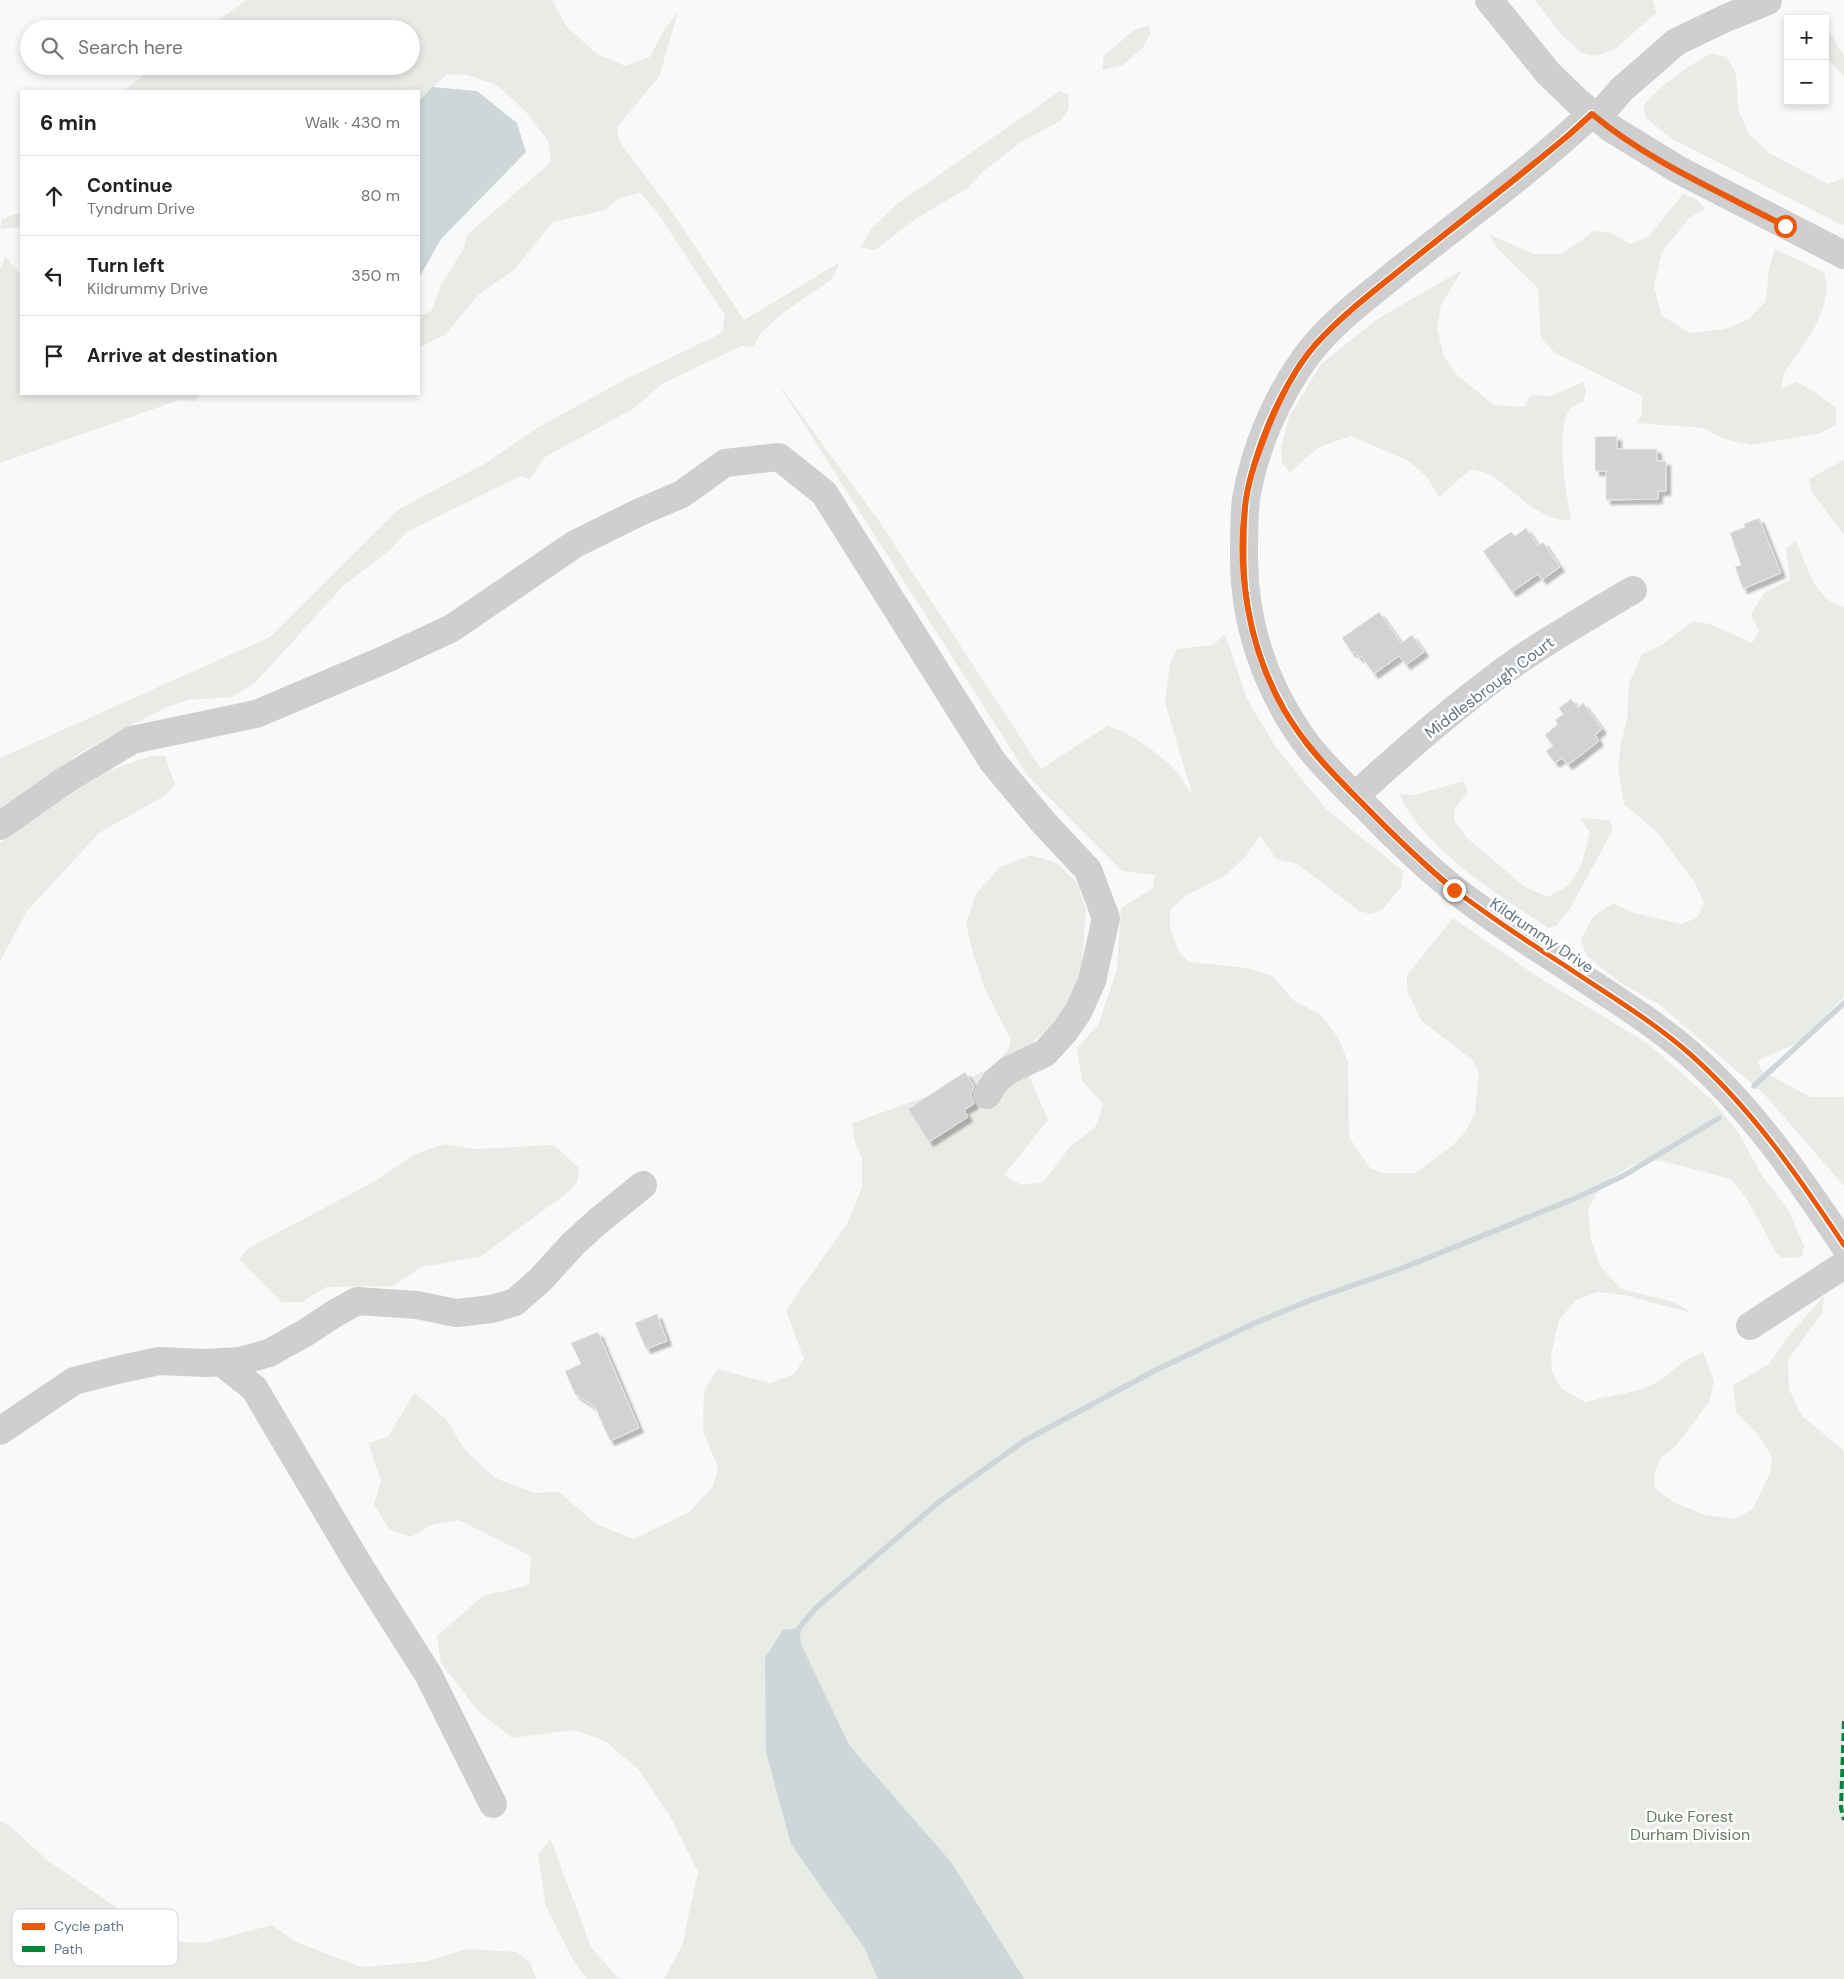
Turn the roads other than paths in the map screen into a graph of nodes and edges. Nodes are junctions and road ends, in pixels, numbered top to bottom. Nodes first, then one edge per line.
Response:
1 (1489, 0) edge
2 (1768, 1) edge
3 (1594, 116) junction
4 (1844, 255) edge
5 (1633, 590) dead end
6 (1356, 796) junction
7 (0, 826) edge
8 (987, 1095) dead end
9 (643, 1185) dead end
10 (1844, 1245) edge
11 (1844, 1265) edge
12 (1750, 1326) dead end
13 (221, 1362) junction
14 (0, 1431) edge
15 (493, 1804) dead end

1 - 3 street
2 - 3 street, Kildrummy Drive
3 - 4 street
3 - 6 street, Kildrummy Drive
5 - 6 street, Middlesbrough Court
6 - 10 street, Kildrummy Drive
7 - 8 street
9 - 13 street
11 - 12 street
13 - 14 street
13 - 15 street

